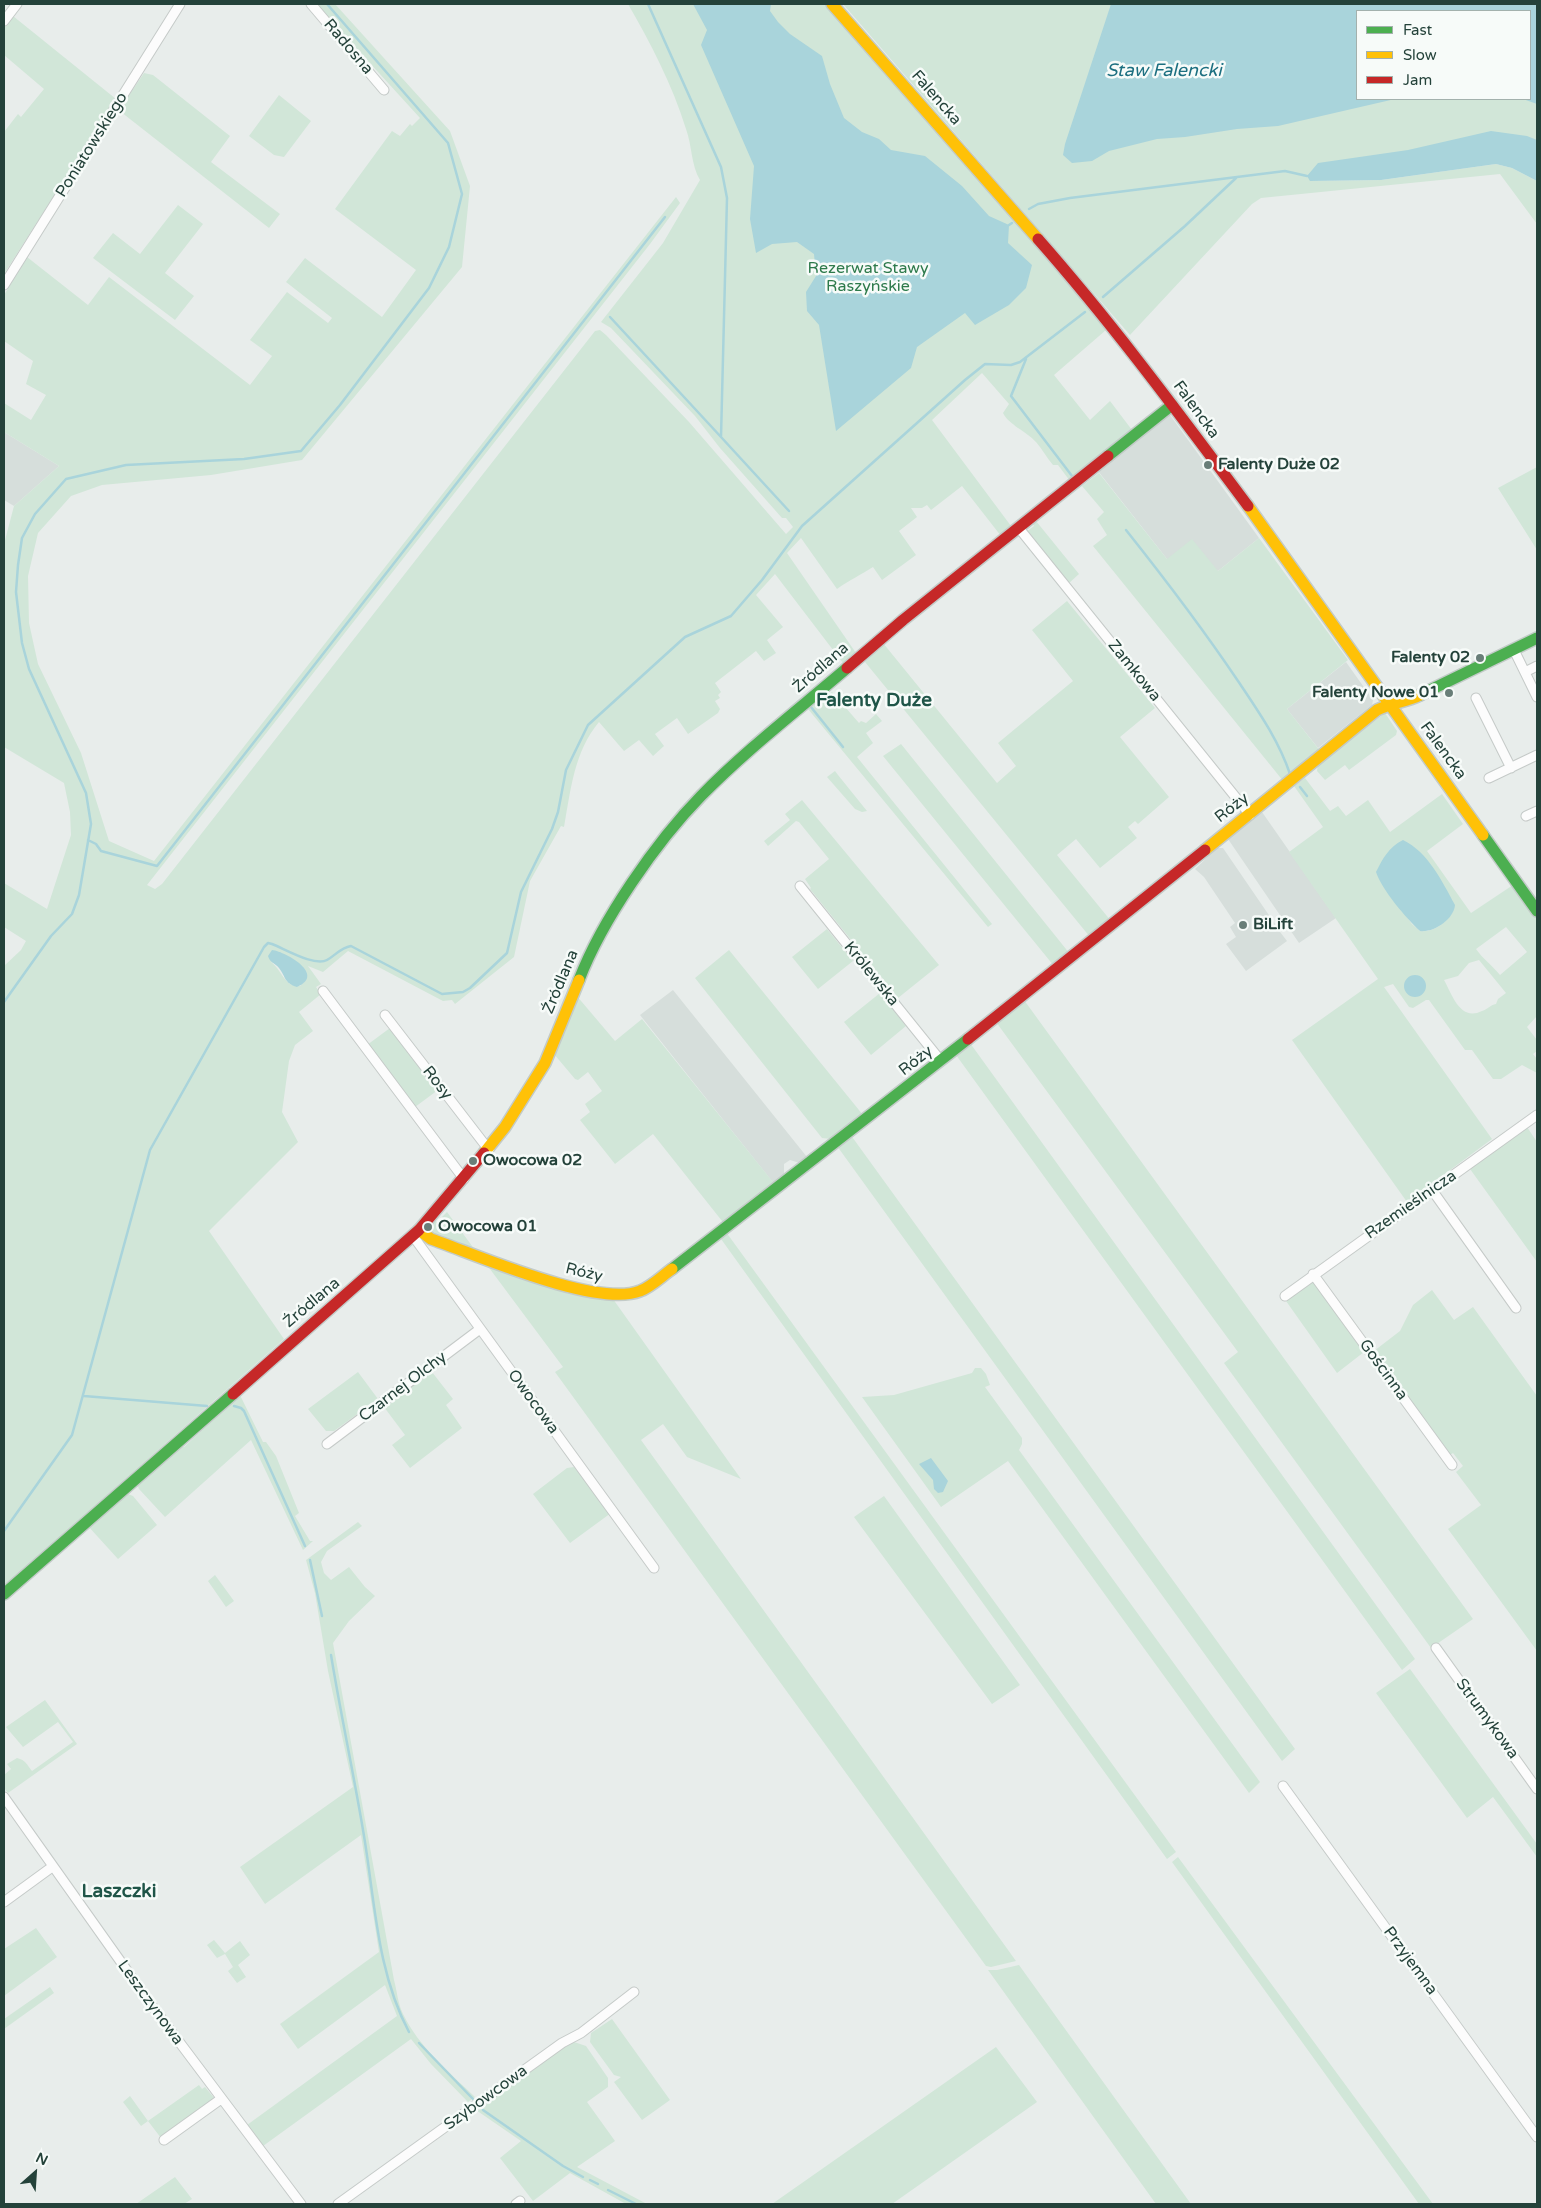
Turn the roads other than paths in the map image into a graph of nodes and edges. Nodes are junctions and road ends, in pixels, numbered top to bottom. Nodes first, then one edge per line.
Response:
1 (17, 4) edge
2 (180, 4) edge
3 (311, 4) edge
4 (832, 4) edge
5 (4, 21) edge
6 (384, 90) dead end
7 (4, 285) edge
8 (1172, 405) junction
9 (1018, 527) junction
10 (1537, 638) edge
11 (1514, 650) junction
12 (1537, 666) edge
13 (1525, 672) junction
14 (1537, 697) edge
15 (1476, 698) dead end
16 (1389, 704) junction
17 (1537, 755) edge
18 (1510, 768) junction
19 (1489, 778) dead end
20 (1537, 811) edge
21 (1250, 815) junction
22 (1526, 816) dead end
23 (800, 886) dead end
24 (1537, 911) edge
25 (323, 991) dead end
26 (385, 1015) dead end
27 (941, 1061) junction
28 (1537, 1115) edge
29 (489, 1150) junction
30 (464, 1179) junction
31 (1432, 1190) junction
32 (416, 1233) junction
33 (1313, 1274) junction
34 (1285, 1296) dead end
35 (1516, 1308) dead end
36 (480, 1329) junction
37 (327, 1444) dead end
38 (1452, 1465) dead end
39 (654, 1568) dead end
40 (4, 1594) edge
41 (1436, 1648) dead end
42 (1283, 1786) dead end
43 (1537, 1789) edge
44 (4, 1797) edge
45 (52, 1867) junction
46 (4, 1902) edge
47 (634, 1992) dead end
48 (221, 2099) junction
49 (1537, 2136) edge
50 (164, 2140) dead end
51 (301, 2204) edge
52 (338, 2204) edge

1 - 5 street
2 - 7 street, Poniatowskiego
3 - 6 street, Radosna
4 - 8 street, Falencka
8 - 9 street, Źródlana
8 - 16 street, Falencka
9 - 21 street, Zamkowa
9 - 29 street, Źródlana
10 - 11 street, Róży
11 - 13 street
11 - 16 street, Róży
12 - 13 street
13 - 14 street
15 - 18 street
16 - 21 street, Róży
16 - 24 street, Falencka
17 - 18 street
18 - 19 street
20 - 22 street
21 - 27 street, Róży
23 - 27 street, Królewska
25 - 30 street
26 - 29 street, Rosy
27 - 32 street, Róży
28 - 31 street, Rzemieślnicza
29 - 30 street, Źródlana
30 - 32 street, Źródlana
31 - 33 street, Rzemieślnicza
31 - 35 street
32 - 36 street, Owocowa
32 - 40 street, Źródlana
33 - 34 street, Rzemieślnicza
33 - 38 street, Gościnna
36 - 37 street, Czarnej Olchy
36 - 39 street, Owocowa
41 - 43 street, Strumykowa
42 - 49 street, Przyjemna
44 - 45 street, Leszczynowa
45 - 46 street
45 - 48 street, Leszczynowa
47 - 52 street, Szybowcowa
48 - 50 street
48 - 51 street, Leszczynowa

